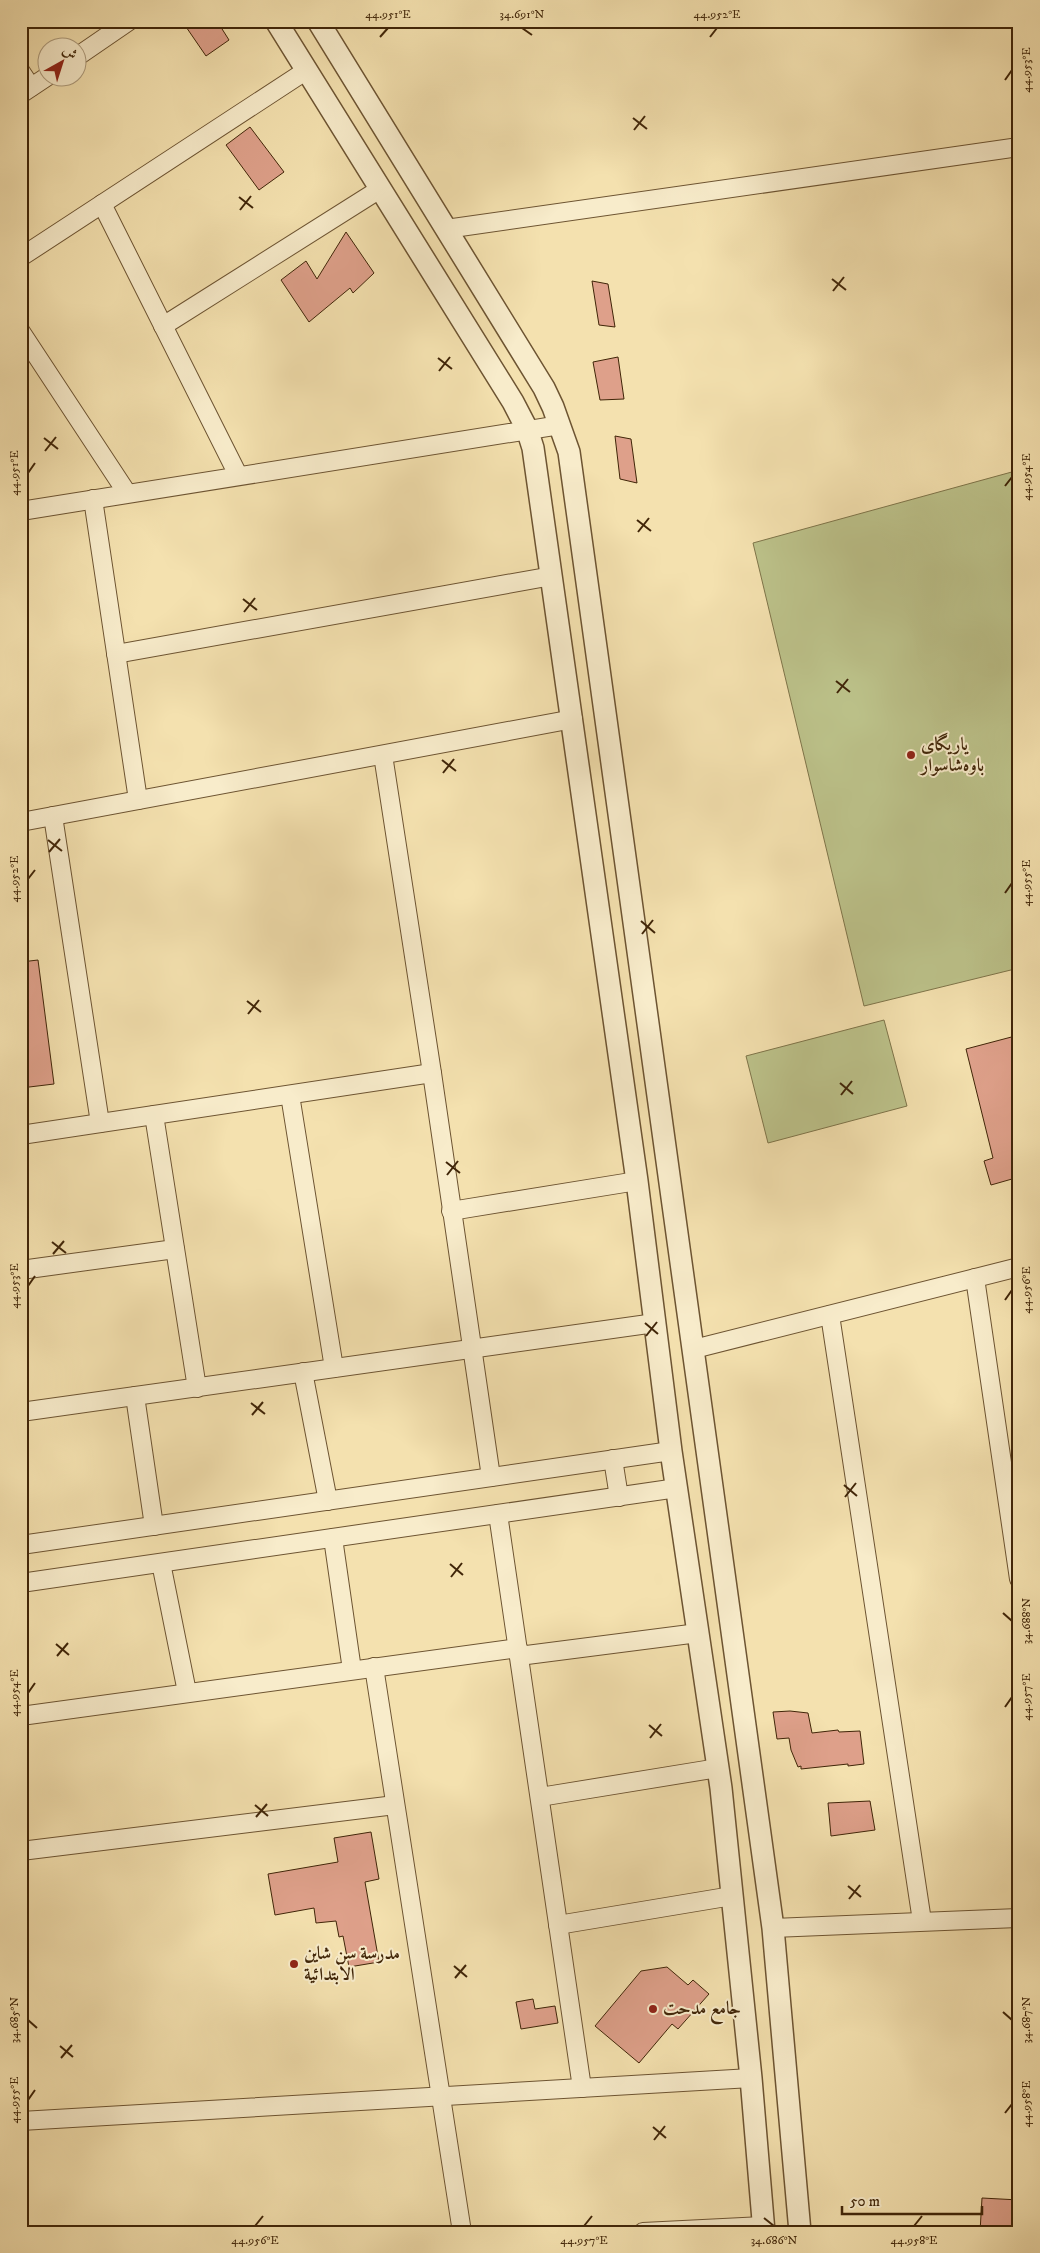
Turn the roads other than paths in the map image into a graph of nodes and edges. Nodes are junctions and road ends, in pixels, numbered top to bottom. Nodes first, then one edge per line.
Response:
1 (129, 21) edge
2 (276, 21) edge
3 (318, 21) edge
4 (88, 49) edge
5 (307, 70) junction
6 (38, 79) edge
7 (24, 84) edge
8 (1019, 147) edge
9 (380, 189) junction
10 (102, 204) junction
11 (446, 229) junction
12 (21, 257) edge
13 (163, 326) junction
14 (21, 332) edge
15 (560, 425) junction
16 (527, 429) junction
17 (238, 475) junction
18 (127, 493) junction
19 (93, 499) junction
20 (21, 511) edge
21 (552, 576) junction
22 (116, 654) junction
23 (572, 719) junction
24 (383, 755) junction
25 (138, 800) junction
26 (53, 816) junction
27 (21, 822) edge
28 (432, 1073) junction
29 (290, 1094) junction
30 (154, 1115) junction
31 (100, 1123) junction
32 (21, 1135) edge
33 (637, 1182) junction
34 (451, 1212) junction
35 (175, 1249) junction
36 (682, 1263) junction
37 (648, 1267) junction
38 (1019, 1267) edge
39 (21, 1270) edge
40 (975, 1278) junction
41 (830, 1315) junction
42 (655, 1323) junction
43 (472, 1349) junction
44 (694, 1350) junction
45 (334, 1368) junction
46 (303, 1372) junction
47 (197, 1388) junction
48 (135, 1396) junction
49 (21, 1412) edge
50 (671, 1451) junction
51 (614, 1459) junction
52 (491, 1477) junction
53 (677, 1488) junction
54 (619, 1497) junction
55 (328, 1501) junction
56 (498, 1514) junction
57 (154, 1526) junction
58 (333, 1538) junction
59 (21, 1545) edge
60 (161, 1563) junction
61 (723, 1563) junction
62 (1018, 1568) edge
63 (690, 1569) junction
64 (21, 1583) edge
65 (698, 1633) junction
66 (518, 1652) junction
67 (374, 1667) junction
68 (352, 1670) junction
69 (187, 1692) junction
70 (21, 1716) edge
71 (718, 1768) junction
72 (540, 1797) junction
73 (395, 1805) junction
74 (21, 1851) edge
75 (732, 1896) junction
76 (1019, 1918) edge
77 (922, 1921) junction
78 (558, 1925) junction
79 (773, 1928) junction
80 (751, 2078) junction
81 (582, 2088) junction
82 (442, 2096) junction
83 (21, 2121) edge
84 (763, 2229) edge
85 (462, 2232) edge
86 (643, 2232) edge
87 (800, 2232) edge

1 - 4 street
2 - 5 street
3 - 11 street
5 - 9 street
5 - 10 street
6 - 7 street
8 - 11 street
9 - 13 street
9 - 16 street
10 - 12 street
10 - 13 street
11 - 15 street
13 - 17 street
14 - 18 street
15 - 16 street
15 - 36 street
16 - 17 street
16 - 21 street
17 - 18 street
18 - 19 street
19 - 20 street
19 - 22 street
21 - 22 street
21 - 23 street
22 - 25 street
23 - 24 street
23 - 33 street
24 - 25 street
24 - 28 street
25 - 26 street
26 - 27 street
26 - 31 street
28 - 29 street
28 - 34 street
29 - 30 street
29 - 45 street
30 - 31 street
30 - 35 street
31 - 32 street
33 - 34 street
33 - 37 street
34 - 43 street
35 - 39 street
35 - 47 street
36 - 37 street
36 - 44 street
37 - 42 street
38 - 40 street
40 - 41 street
40 - 62 street
41 - 44 street
41 - 77 street
42 - 43 street
42 - 50 street
43 - 45 street
43 - 52 street
44 - 61 street
45 - 46 street
46 - 47 street
46 - 55 street
47 - 48 street
48 - 49 street
48 - 57 street
50 - 51 street
50 - 53 street
51 - 52 street
51 - 54 street
52 - 55 street
53 - 54 street
53 - 63 street
54 - 56 street
55 - 57 street
56 - 58 street
56 - 66 street
57 - 59 street
58 - 60 street
58 - 68 street
60 - 64 street
60 - 69 street
61 - 63 street
61 - 79 street
63 - 65 street
65 - 66 street
65 - 71 street
66 - 67 street
66 - 72 street
67 - 68 street
67 - 73 street
68 - 69 street
69 - 70 street
71 - 72 street
71 - 75 street
72 - 78 street
73 - 74 street
73 - 82 street
75 - 78 street
75 - 80 street
76 - 77 street
77 - 79 street
78 - 81 street
79 - 87 street
80 - 81 street
80 - 84 street
81 - 82 street
82 - 83 street
82 - 85 street
84 - 86 street

